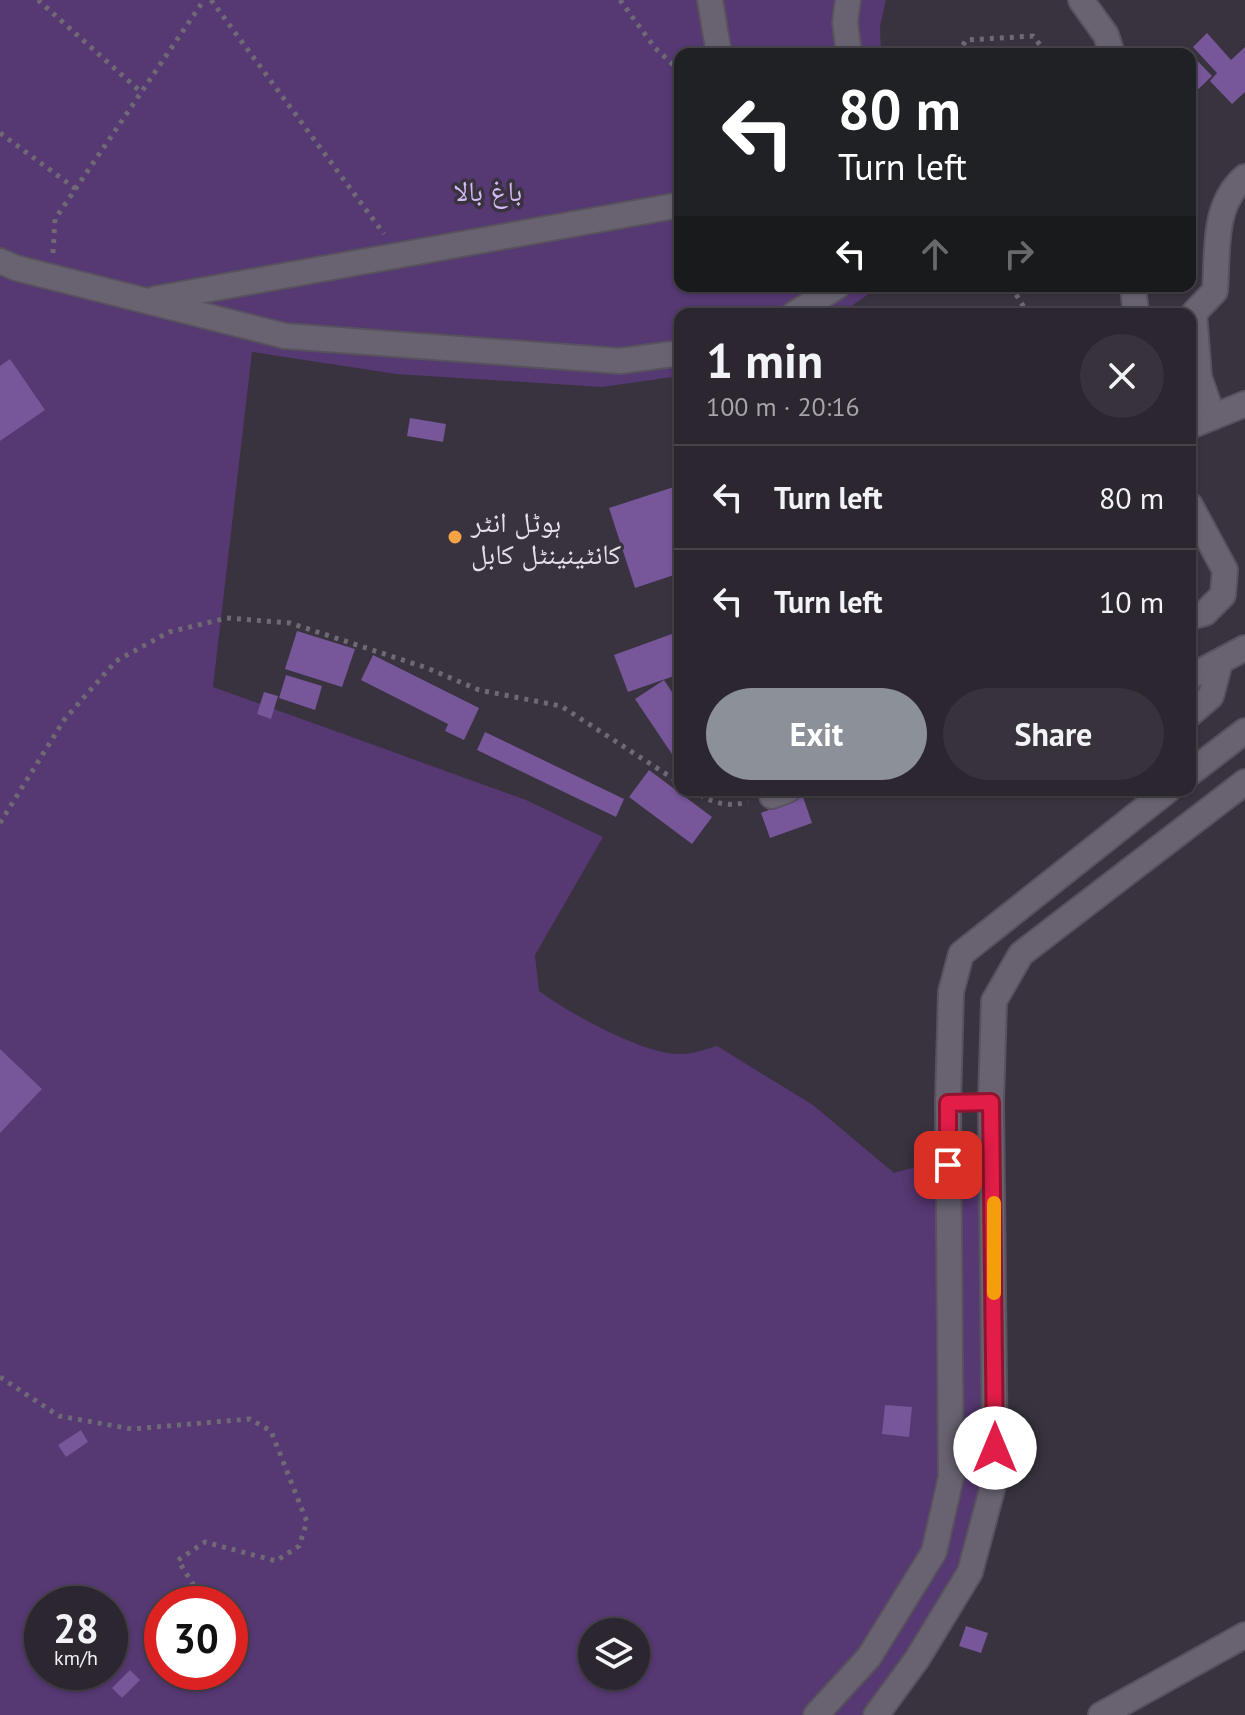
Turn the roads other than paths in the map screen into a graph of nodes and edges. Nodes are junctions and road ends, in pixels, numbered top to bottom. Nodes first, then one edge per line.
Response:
1 (710, 0) edge
2 (848, 0) edge
3 (1081, 0) edge
4 (718, 48) edge
5 (848, 48) edge
6 (1110, 48) edge
7 (1245, 177) edge
8 (674, 206) edge
9 (0, 261) edge
10 (829, 292) edge
11 (144, 301) junction
12 (803, 308) edge
13 (1196, 311) edge
14 (1196, 339) edge
15 (674, 354) edge
16 (1245, 404) edge
17 (1213, 417) junction
18 (1196, 424) edge
19 (1196, 516) edge
20 (1196, 615) edge
21 (1245, 648) edge
22 (1220, 662) junction
23 (1196, 674) edge
24 (1196, 709) edge
25 (1245, 731) edge
26 (1216, 753) junction
27 (1196, 768) edge
28 (1243, 783) edge
29 (1160, 796) edge
30 (991, 1102) junction
31 (948, 1103) junction
32 (1245, 1635) edge
33 (816, 1715) edge
34 (876, 1715) edge
35 (1101, 1715) edge

1 - 4 street
2 - 5 street
3 - 6 street
7 - 13 street
8 - 11 street
9 - 11 street
10 - 12 street
11 - 15 street
14 - 17 street
16 - 17 street
17 - 18 street
19 - 20 street
21 - 22 street
22 - 23 street
22 - 24 street
25 - 26 street
26 - 27 street
26 - 28 street
28 - 30 street
29 - 31 street
30 - 31 street
30 - 34 street
31 - 33 street
32 - 35 street

